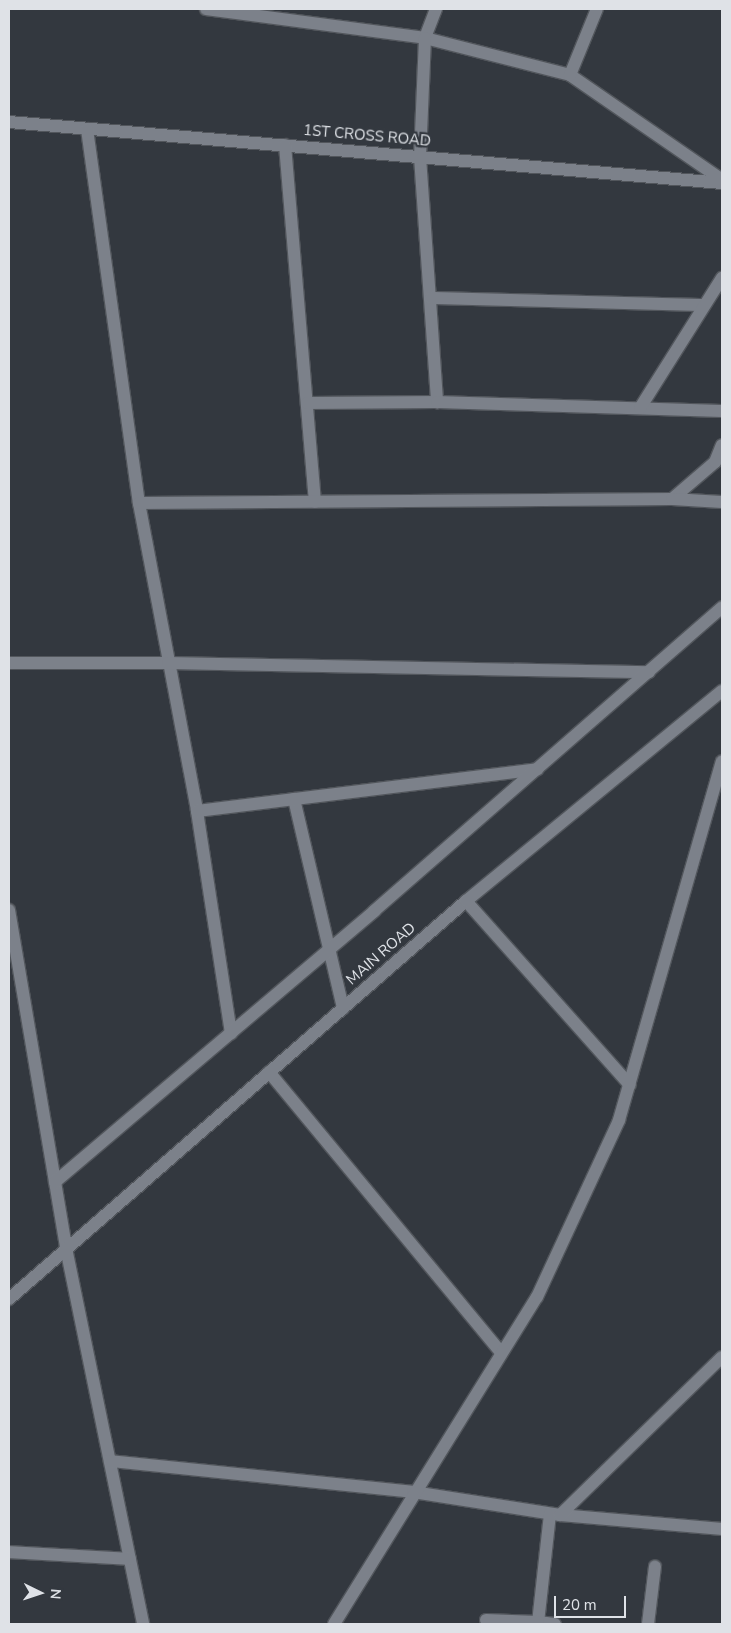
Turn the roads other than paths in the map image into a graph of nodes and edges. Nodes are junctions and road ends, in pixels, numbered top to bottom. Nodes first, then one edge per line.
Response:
1 (206, 9) edge
2 (436, 9) edge
3 (597, 9) edge
4 (425, 38) junction
5 (570, 75) junction
6 (9, 122) edge
7 (87, 129) junction
8 (285, 145) junction
9 (420, 157) junction
10 (722, 182) edge
11 (722, 278) edge
12 (431, 298) junction
13 (704, 305) junction
14 (437, 402) junction
15 (307, 403) junction
16 (640, 408) junction
17 (722, 411) edge
18 (722, 445) edge
19 (672, 499) junction
20 (315, 502) junction
21 (722, 502) edge
22 (138, 503) junction
23 (722, 607) edge
24 (9, 663) edge
25 (168, 663) junction
26 (649, 672) junction
27 (722, 691) edge
28 (722, 761) edge
29 (537, 769) junction
30 (294, 799) junction
31 (197, 811) junction
32 (466, 901) junction
33 (9, 910) edge
34 (328, 951) junction
35 (343, 1008) junction
36 (231, 1033) junction
37 (269, 1072) junction
38 (630, 1085) junction
39 (55, 1182) junction
40 (66, 1248) junction
41 (9, 1299) edge
42 (501, 1352) junction
43 (722, 1357) edge
44 (110, 1461) junction
45 (413, 1492) junction
46 (555, 1514) junction
47 (722, 1529) edge
48 (9, 1552) edge
49 (130, 1559) junction
50 (654, 1566) dead end
51 (486, 1620) dead end
52 (538, 1622) junction
53 (144, 1624) edge
54 (334, 1624) edge
55 (555, 1624) edge
56 (648, 1624) edge

1 - 4 street
2 - 4 street
3 - 5 street
4 - 5 street
4 - 9 street
5 - 10 street
6 - 7 street, 1ST CROSS ROAD
7 - 8 street, 1ST CROSS ROAD
7 - 22 street
8 - 9 street, 1ST CROSS ROAD
8 - 15 street
9 - 10 street, 1ST CROSS ROAD
9 - 12 street
11 - 13 street
12 - 13 street
12 - 14 street
13 - 16 street
14 - 15 street
14 - 16 street
15 - 20 street
16 - 17 street
18 - 19 street
19 - 20 street
19 - 21 street
20 - 22 street
22 - 25 street
23 - 26 street
24 - 25 street
25 - 26 street
25 - 31 street
26 - 29 street
27 - 32 street, MAIN ROAD
28 - 38 street
29 - 30 street
29 - 34 street
30 - 31 street
30 - 34 street
31 - 36 street
32 - 35 street, MAIN ROAD
32 - 38 street
33 - 39 street
34 - 35 street
34 - 36 street
35 - 37 street, MAIN ROAD
36 - 39 street
37 - 40 street, MAIN ROAD
37 - 42 street
38 - 42 street
39 - 40 street
40 - 41 street, MAIN ROAD
40 - 44 street
42 - 45 street
43 - 46 street
44 - 45 street
44 - 49 street
45 - 46 street
45 - 54 street
46 - 47 street
46 - 52 street
48 - 49 street
49 - 53 street
50 - 56 street
51 - 52 street
52 - 55 street

